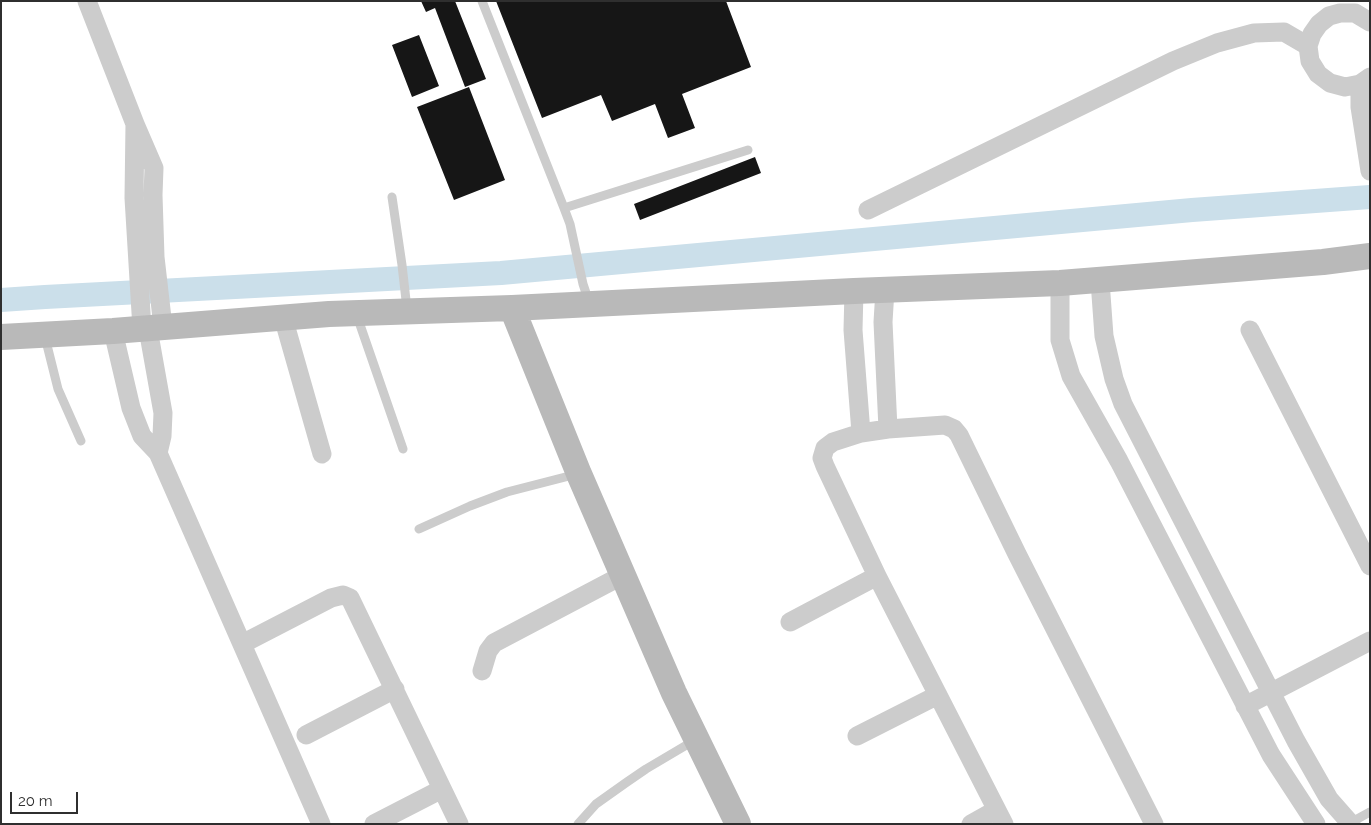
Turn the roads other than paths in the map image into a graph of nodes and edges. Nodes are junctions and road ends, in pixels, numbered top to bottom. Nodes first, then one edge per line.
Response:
1 (87, 1) edge
2 (482, 1) edge
3 (1338, 7) edge
4 (1370, 22) edge
5 (1308, 46) junction
6 (1365, 81) edge
7 (748, 150) dead end
8 (1370, 171) edge
9 (392, 197) dead end
10 (564, 208) junction
11 (868, 210) dead end
12 (1370, 256) edge
13 (1100, 281) junction
14 (1060, 284) junction
15 (885, 290) junction
16 (854, 292) junction
17 (587, 294) junction
18 (406, 305) junction
19 (512, 308) junction
20 (356, 313) junction
21 (283, 318) junction
22 (151, 320) junction
23 (1250, 330) dead end
24 (113, 331) junction
25 (44, 335) junction
26 (1, 337) edge
27 (1123, 404) junction
28 (1095, 419) junction
29 (888, 429) junction
30 (861, 433) junction
31 (82, 441) dead end
32 (403, 449) dead end
33 (158, 454) junction
34 (322, 454) dead end
35 (579, 474) junction
36 (419, 529) dead end
37 (1370, 566) edge
38 (623, 575) junction
39 (877, 576) junction
40 (790, 622) dead end
41 (1370, 641) edge
42 (242, 644) junction
43 (482, 671) dead end
44 (395, 689) junction
45 (1271, 692) junction
46 (938, 695) junction
47 (1245, 706) junction
48 (306, 735) dead end
49 (857, 736) dead end
50 (695, 740) junction
51 (442, 789) junction
52 (1370, 812) edge
53 (1000, 817) edge
54 (1351, 823) edge
55 (321, 824) edge
56 (374, 824) edge
57 (459, 824) edge
58 (578, 824) edge
59 (738, 824) edge
60 (971, 824) edge
61 (1154, 824) edge
62 (1316, 824) edge

1 - 22 street
2 - 10 lane
3 - 4 street
3 - 5 street
5 - 6 street
5 - 11 street
6 - 8 street
7 - 10 lane
9 - 18 lane
10 - 17 lane
12 - 13 street
13 - 14 street
13 - 27 street
14 - 15 street
14 - 28 street
15 - 16 street
15 - 29 street
16 - 17 street
16 - 30 street
17 - 19 street
18 - 19 street
18 - 20 street
19 - 35 street
20 - 21 street
20 - 32 lane
21 - 22 street
21 - 34 street
22 - 24 street
22 - 33 street
23 - 37 street
24 - 25 street
24 - 33 street
25 - 26 street
25 - 31 lane
27 - 28 street
27 - 45 street
28 - 47 street
29 - 30 street
29 - 61 street
30 - 39 street
33 - 42 street
35 - 36 lane
35 - 38 street
38 - 43 street
38 - 50 street
39 - 40 street
39 - 46 street
41 - 45 street
42 - 44 street
42 - 55 street
44 - 48 street
44 - 51 street
45 - 47 street
45 - 54 street
46 - 49 street
46 - 53 street
47 - 62 street
50 - 58 lane
50 - 59 street
51 - 56 street
51 - 57 street
52 - 54 lane
53 - 60 street

